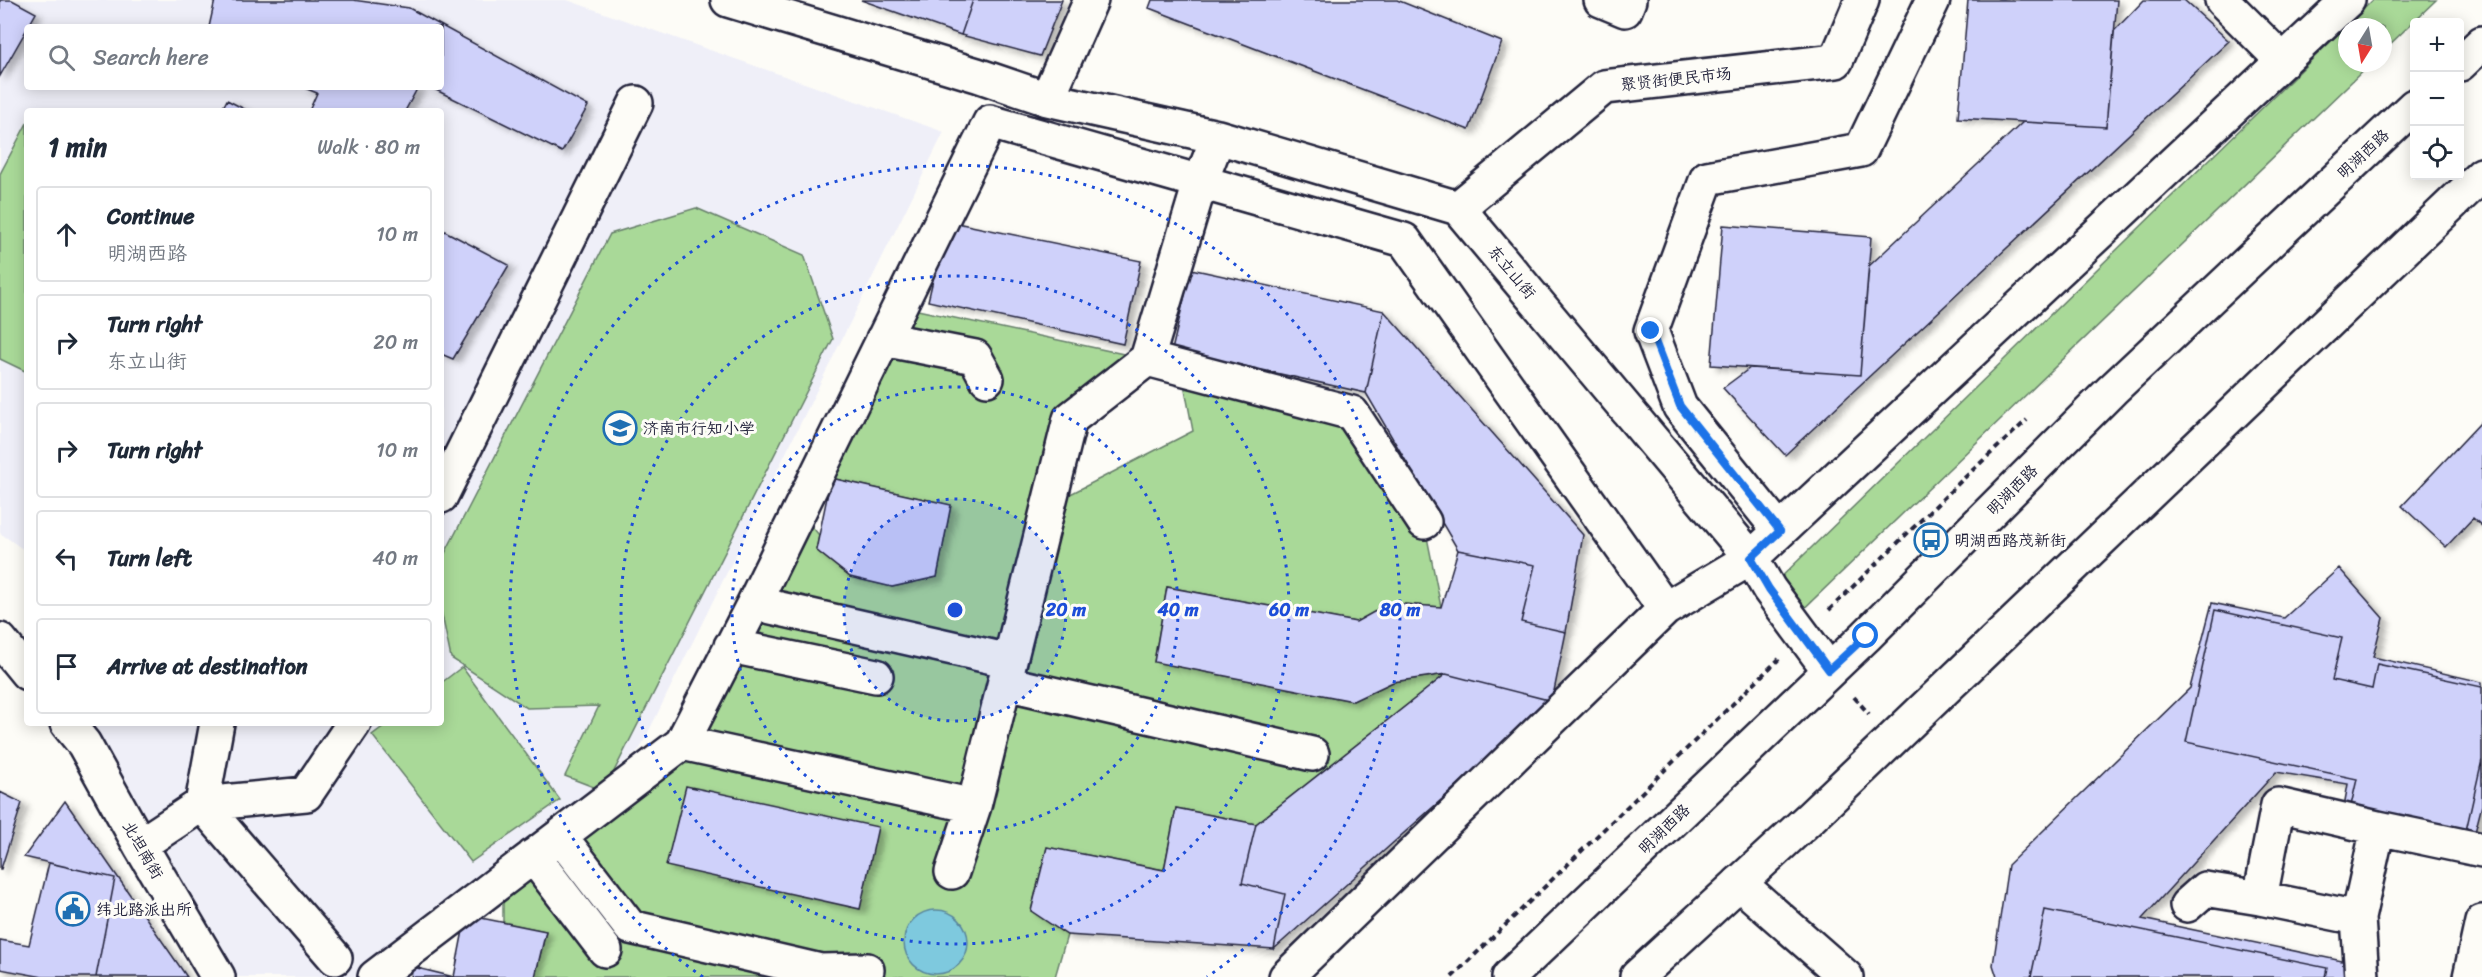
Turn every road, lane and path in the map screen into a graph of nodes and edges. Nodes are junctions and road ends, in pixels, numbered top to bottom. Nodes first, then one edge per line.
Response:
1 (728, 0) edge
2 (1091, 0) edge
3 (1601, 0) edge
4 (1629, 0) edge
5 (1862, 0) edge
6 (1933, 0) edge
7 (2222, 0) edge
8 (2348, 0) edge
9 (2482, 43) edge
10 (2464, 60) edge
11 (2283, 61) junction
12 (1047, 99) junction
13 (636, 104) dead end
14 (2410, 111) edge
15 (1218, 137) junction
16 (2482, 175) edge
17 (1200, 183) junction
18 (1458, 208) junction
19 (883, 339) junction
20 (1147, 359) junction
21 (987, 380) dead end
22 (444, 490) edge
23 (1424, 522) dead end
24 (1780, 531) junction
25 (1751, 558) junction
26 (754, 603) junction
27 (1665, 609) junction
28 (0, 640) edge
29 (731, 646) junction
30 (24, 669) edge
31 (1829, 670) junction
32 (1007, 672) junction
33 (876, 676) dead end
34 (69, 726) edge
35 (216, 726) edge
36 (352, 726) edge
37 (1891, 740) junction
38 (682, 743) junction
39 (1312, 754) dead end
40 (202, 804) junction
41 (974, 806) junction
42 (2378, 828) junction
43 (560, 836) junction
44 (140, 845) junction
45 (2482, 850) edge
46 (533, 856) junction
47 (952, 872) dead end
48 (1739, 883) junction
49 (2260, 898) junction
50 (2187, 905) dead end
51 (2358, 918) junction
52 (2482, 922) edge
53 (604, 950) dead end
54 (335, 958) dead end
55 (867, 970) dead end
56 (819, 974) edge
57 (218, 977) edge
58 (375, 977) edge
59 (1286, 977) edge
60 (1509, 977) edge
61 (1636, 977) edge
62 (1846, 977) edge
63 (2362, 977) edge
64 (2470, 977) edge

1 - 12 street
2 - 12 street
3 - 4 street
5 - 18 street, 聚贤街便民市场
6 - 24 street
7 - 11 street
8 - 11 street
9 - 10 street
11 - 24 street
12 - 15 street
13 - 22 street
14 - 31 street, 明湖西路
15 - 17 street
15 - 18 street
16 - 37 street
17 - 19 street
17 - 20 street
17 - 27 street
18 - 25 street, 东立山街
19 - 21 street
19 - 26 street
20 - 23 street
20 - 32 street
24 - 25 street
25 - 27 street
25 - 31 street, 东立山街
26 - 29 street
26 - 32 street
27 - 59 street
28 - 30 street
29 - 33 street
29 - 38 street
31 - 37 path
31 - 60 street, 明湖西路
32 - 39 street
32 - 41 street
34 - 44 street, 北坦南街
35 - 40 street
36 - 40 street
37 - 48 street
38 - 41 street
38 - 43 street
40 - 44 street
40 - 54 street
41 - 47 street
42 - 45 street
42 - 49 street
42 - 51 street
43 - 46 street
43 - 56 street
44 - 57 street, 北坦南街
46 - 53 street
46 - 58 street
48 - 61 street
48 - 62 street
49 - 50 street
49 - 51 street
51 - 63 street
52 - 64 street
55 - 56 street

